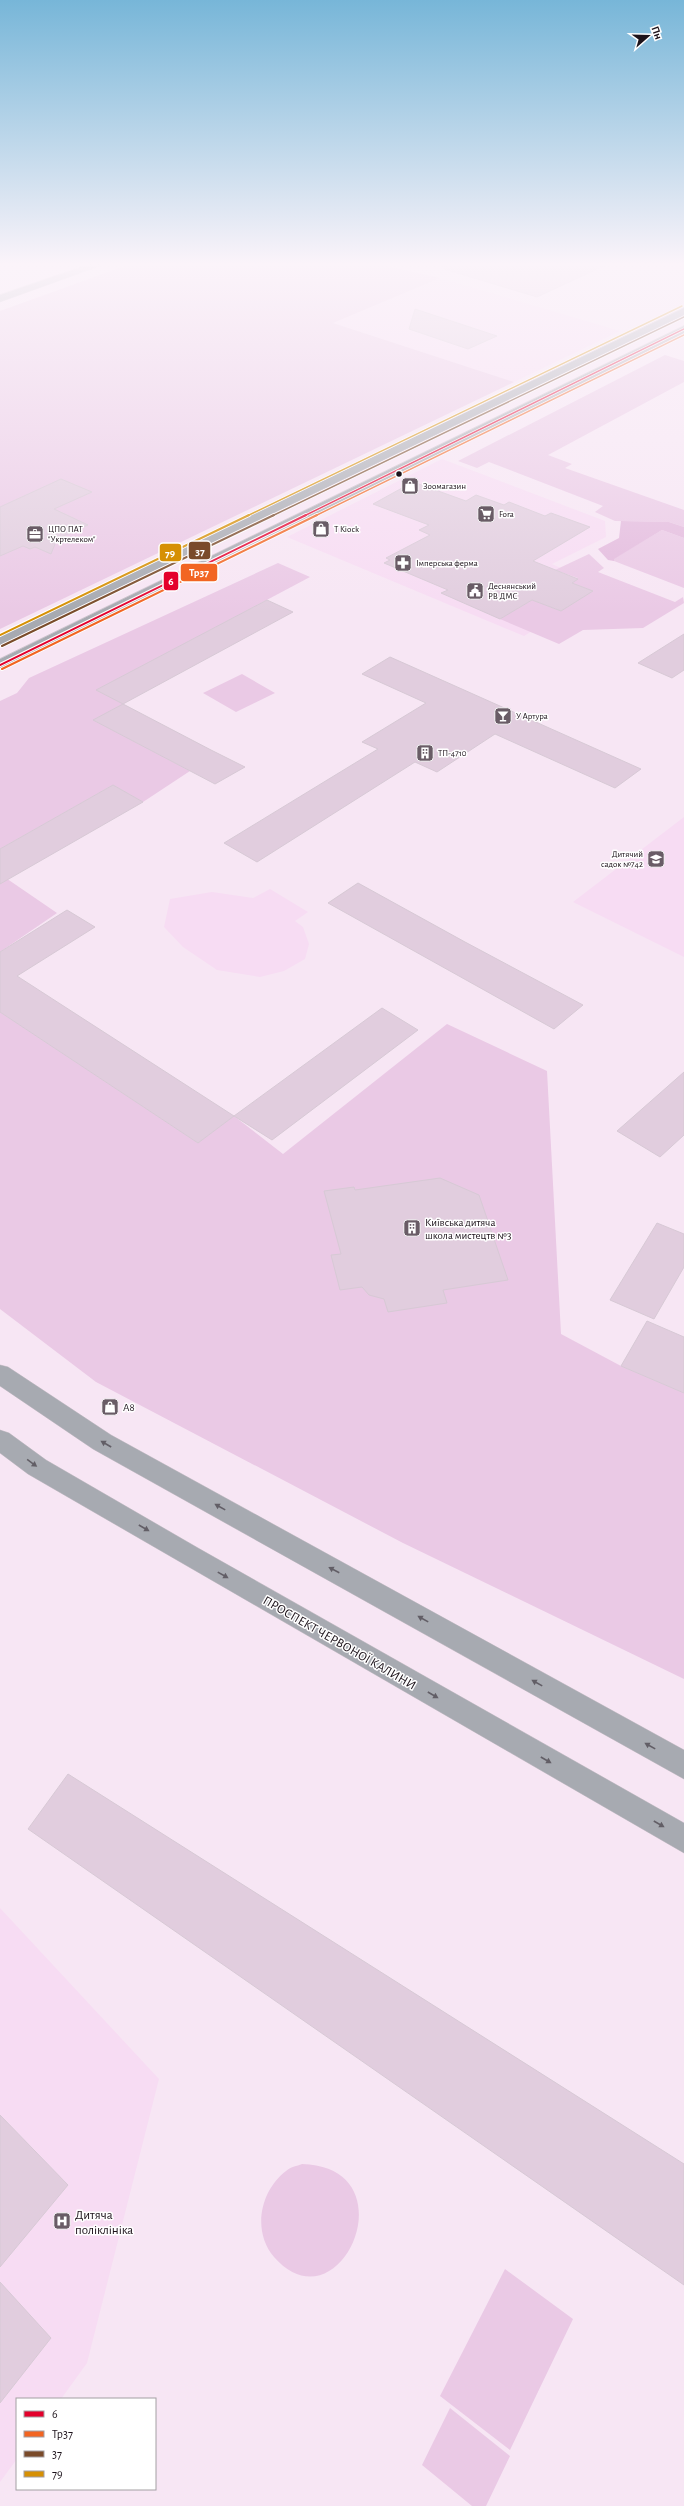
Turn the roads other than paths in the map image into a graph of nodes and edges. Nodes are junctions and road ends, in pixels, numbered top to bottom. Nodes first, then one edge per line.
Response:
1 (541, 380) edge
2 (580, 380) edge
3 (0, 641) edge
4 (0, 665) edge
5 (0, 1374) edge
6 (0, 1440) edge
7 (684, 1765) edge
8 (684, 1838) edge

1 - 3 main road
2 - 4 main road
7 -> 5 main road
6 -> 8 main road, ПРОСПЕКТ ЧЕРВОНОЇ КАЛИНИ

